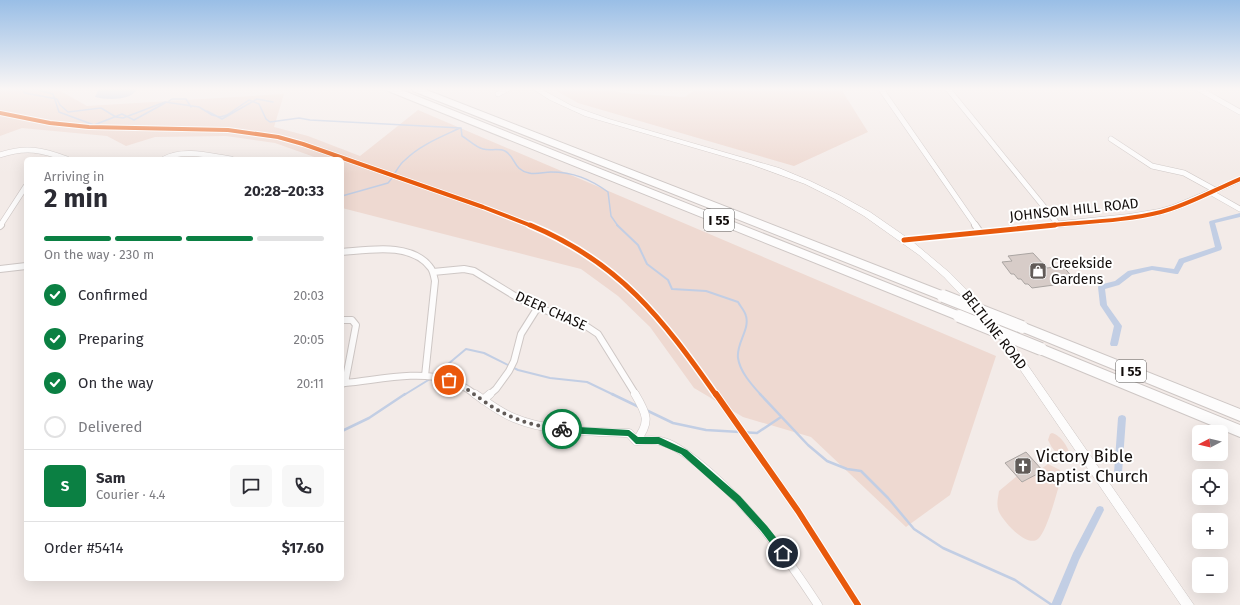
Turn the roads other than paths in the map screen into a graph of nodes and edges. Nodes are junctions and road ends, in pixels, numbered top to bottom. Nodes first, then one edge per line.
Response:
1 (462, 117) edge
2 (488, 117) edge
3 (598, 117) edge
4 (901, 117) edge
5 (971, 117) edge
6 (1110, 139) dead end
7 (0, 155) edge
8 (58, 156) joint
9 (61, 157) edge
10 (167, 157) edge
11 (212, 157) edge
12 (1240, 179) edge
13 (24, 189) edge
14 (1212, 191) junction
15 (1240, 209) edge
16 (1058, 224) junction
17 (0, 226) edge
18 (980, 232) junction
19 (904, 240) junction
20 (344, 252) edge
21 (24, 266) edge
22 (0, 269) edge
23 (434, 272) junction
24 (538, 308) junction
25 (344, 320) edge
26 (425, 376) junction
27 (344, 379) edge
28 (344, 383) edge
29 (483, 400) junction
30 (1240, 415) edge
31 (1240, 431) edge
32 (636, 441) junction
33 (818, 605) edge
34 (1188, 605) edge

1 - 31 highway, I 55, bridge
2 - 30 highway, I 55, bridge
3 - 19 main road, BELTLINE ROAD
4 - 18 street
5 - 16 street
6 - 14 street
7 - 8 street
8 - 9 street
10 - 11 street
12 - 14 main road, JOHNSON HILL ROAD
13 - 17 street
14 - 15 street
14 - 16 main road, JOHNSON HILL ROAD
16 - 18 main road, JOHNSON HILL ROAD
18 - 19 main road, JOHNSON HILL ROAD
19 - 34 main road, BELTLINE ROAD
20 - 23 street
21 - 22 street
23 - 24 street, DEER CHASE
23 - 26 street
24 - 29 street
24 - 32 street, DEER CHASE
25 - 27 street
26 - 28 street
26 - 29 street
29 - 32 street
32 - 33 street

